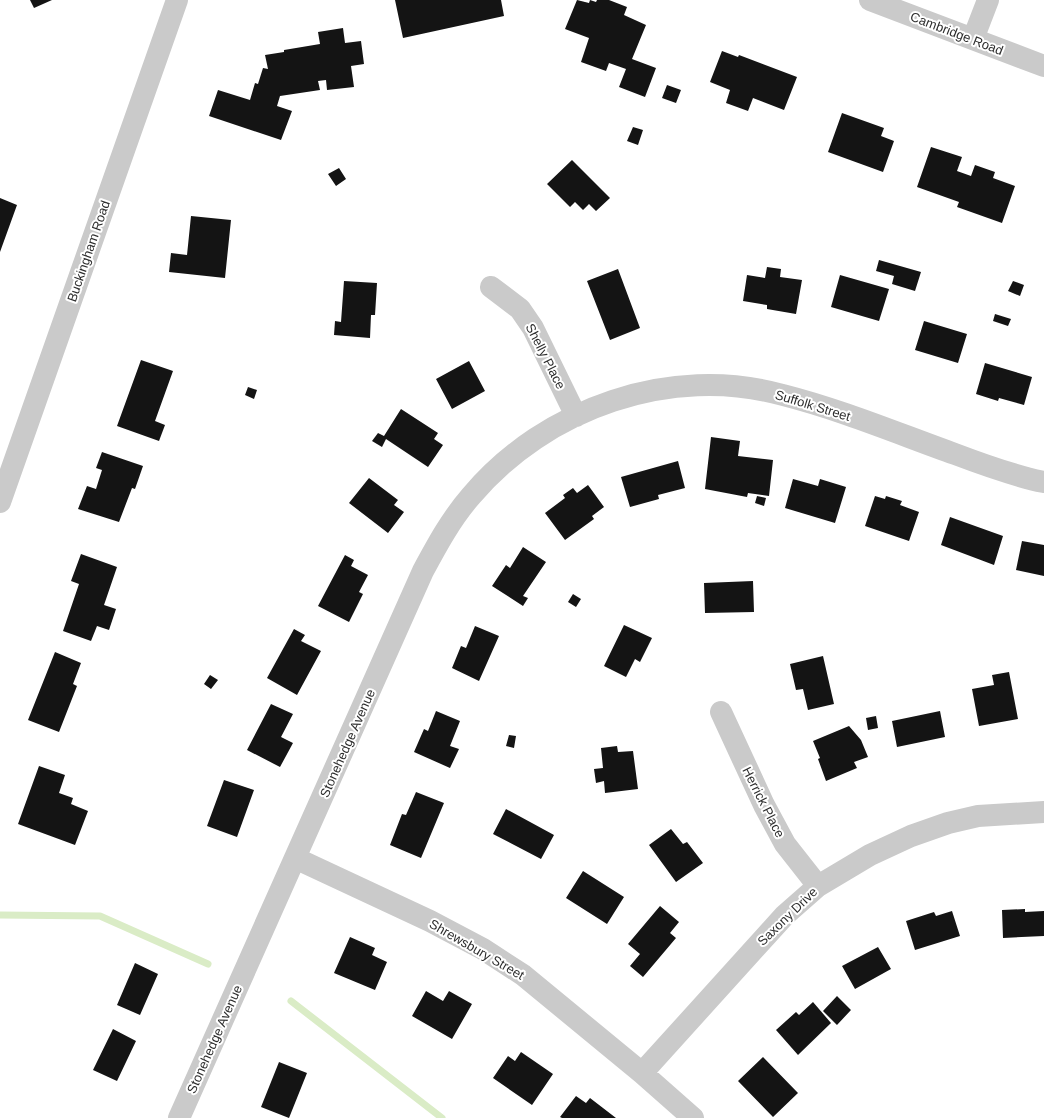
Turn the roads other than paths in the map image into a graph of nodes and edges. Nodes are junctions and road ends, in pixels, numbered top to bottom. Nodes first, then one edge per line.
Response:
1 (177, 0) edge
2 (870, 0) edge
3 (988, 0) edge
4 (973, 39) junction
5 (1044, 66) edge
6 (491, 287) dead end
7 (576, 416) junction
8 (1044, 482) edge
9 (0, 502) edge
10 (722, 712) dead end
11 (1044, 812) edge
12 (295, 858) junction
13 (818, 886) junction
14 (642, 1073) junction
15 (179, 1118) edge
16 (693, 1118) edge

1 - 9 street, Buckingham Road
2 - 4 street, Cambridge Road
3 - 4 street
4 - 5 street, Cambridge Road
6 - 7 street, Shelly Place
7 - 8 street, Suffolk Street
7 - 12 street, Stonehedge Avenue
10 - 13 street, Herrick Place
11 - 13 street, Saxony Drive
12 - 14 street, Shrewsbury Street
12 - 15 street, Stonehedge Avenue
13 - 14 street, Saxony Drive
14 - 16 street, Shrewsbury Street

